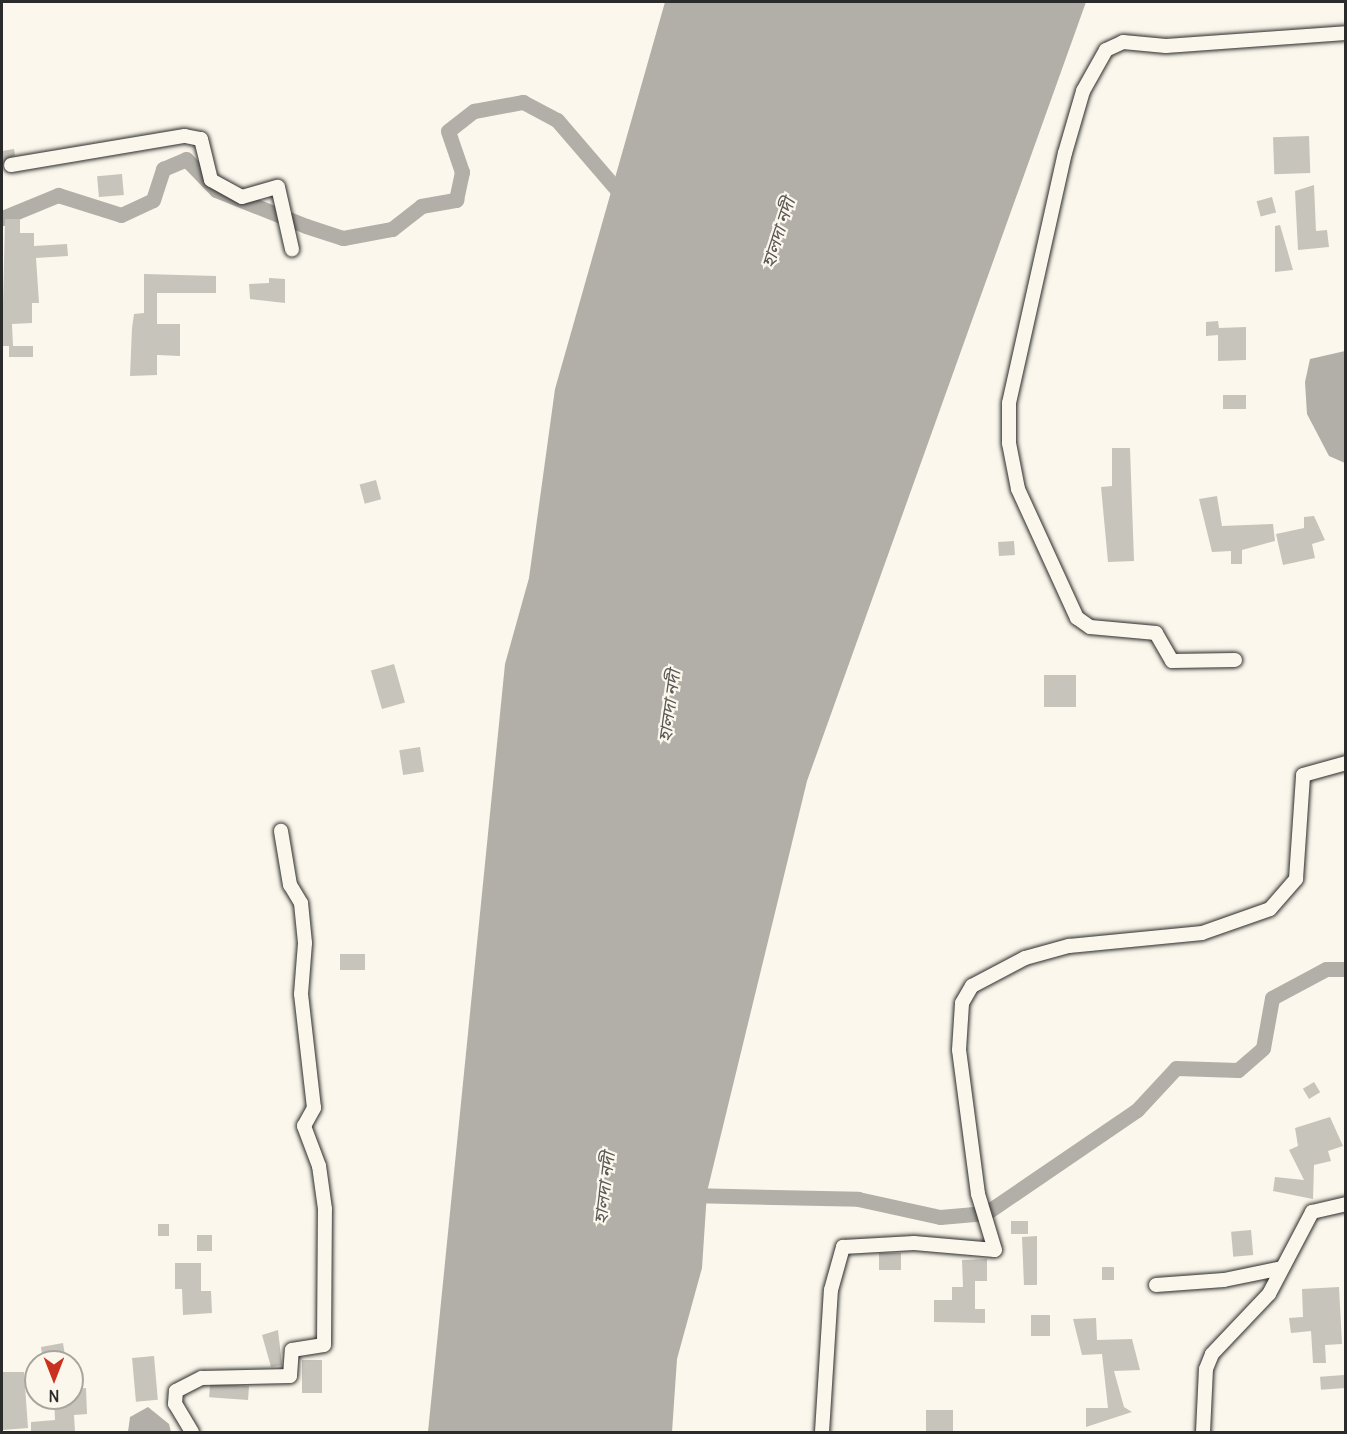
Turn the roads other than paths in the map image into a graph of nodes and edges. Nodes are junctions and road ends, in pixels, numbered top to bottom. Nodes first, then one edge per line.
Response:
1 (1346, 33) edge
2 (11, 165) dead end
3 (292, 249) dead end
4 (1235, 660) dead end
5 (1346, 763) edge
6 (282, 831) dead end
7 (1346, 1204) edge
8 (1282, 1268) junction
9 (1156, 1286) dead end
10 (192, 1432) edge
11 (822, 1432) edge
12 (1203, 1432) edge

1 - 4 street
2 - 3 street
5 - 11 street
6 - 10 street
7 - 8 street
8 - 9 street
8 - 12 street

